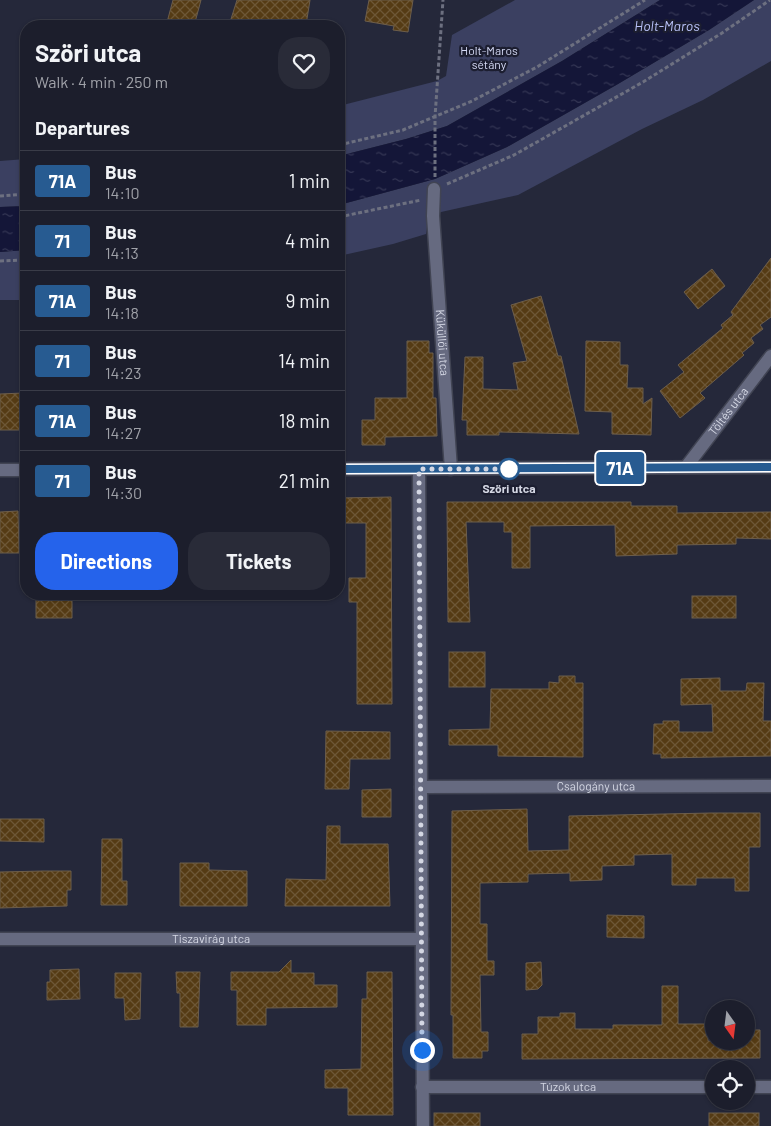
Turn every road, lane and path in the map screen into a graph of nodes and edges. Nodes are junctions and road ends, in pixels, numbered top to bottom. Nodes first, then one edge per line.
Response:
1 (443, 0) edge
2 (644, 0) edge
3 (770, 0) edge
4 (435, 117) junction
5 (345, 143) edge
6 (438, 184) junction
7 (20, 194) edge
8 (0, 196) edge
9 (345, 217) edge
10 (20, 260) edge
11 (0, 261) edge
12 (771, 356) edge
13 (686, 467) junction
14 (771, 467) edge
15 (345, 469) edge
16 (419, 469) junction
17 (451, 469) junction
18 (0, 470) edge
19 (20, 470) edge
20 (771, 786) edge
21 (421, 787) junction
22 (0, 939) edge
23 (422, 939) junction
24 (422, 1087) junction
25 (705, 1087) edge
26 (755, 1087) edge
27 (771, 1087) edge
28 (422, 1126) edge

1 - 4 path
2 - 4 path
3 - 6 path
4 - 5 path
4 - 6 path
6 - 9 path
6 - 17 street, Küküllői utca
7 - 8 path
10 - 11 path
12 - 13 street, Töltés utca
13 - 14 street
13 - 17 street
15 - 16 street
16 - 17 street
16 - 21 street
18 - 19 street
20 - 21 street, Csalogány utca
21 - 23 street
22 - 23 street, Tiszavirág utca
23 - 24 street
24 - 25 street, Túzok utca
24 - 28 street
26 - 27 street

